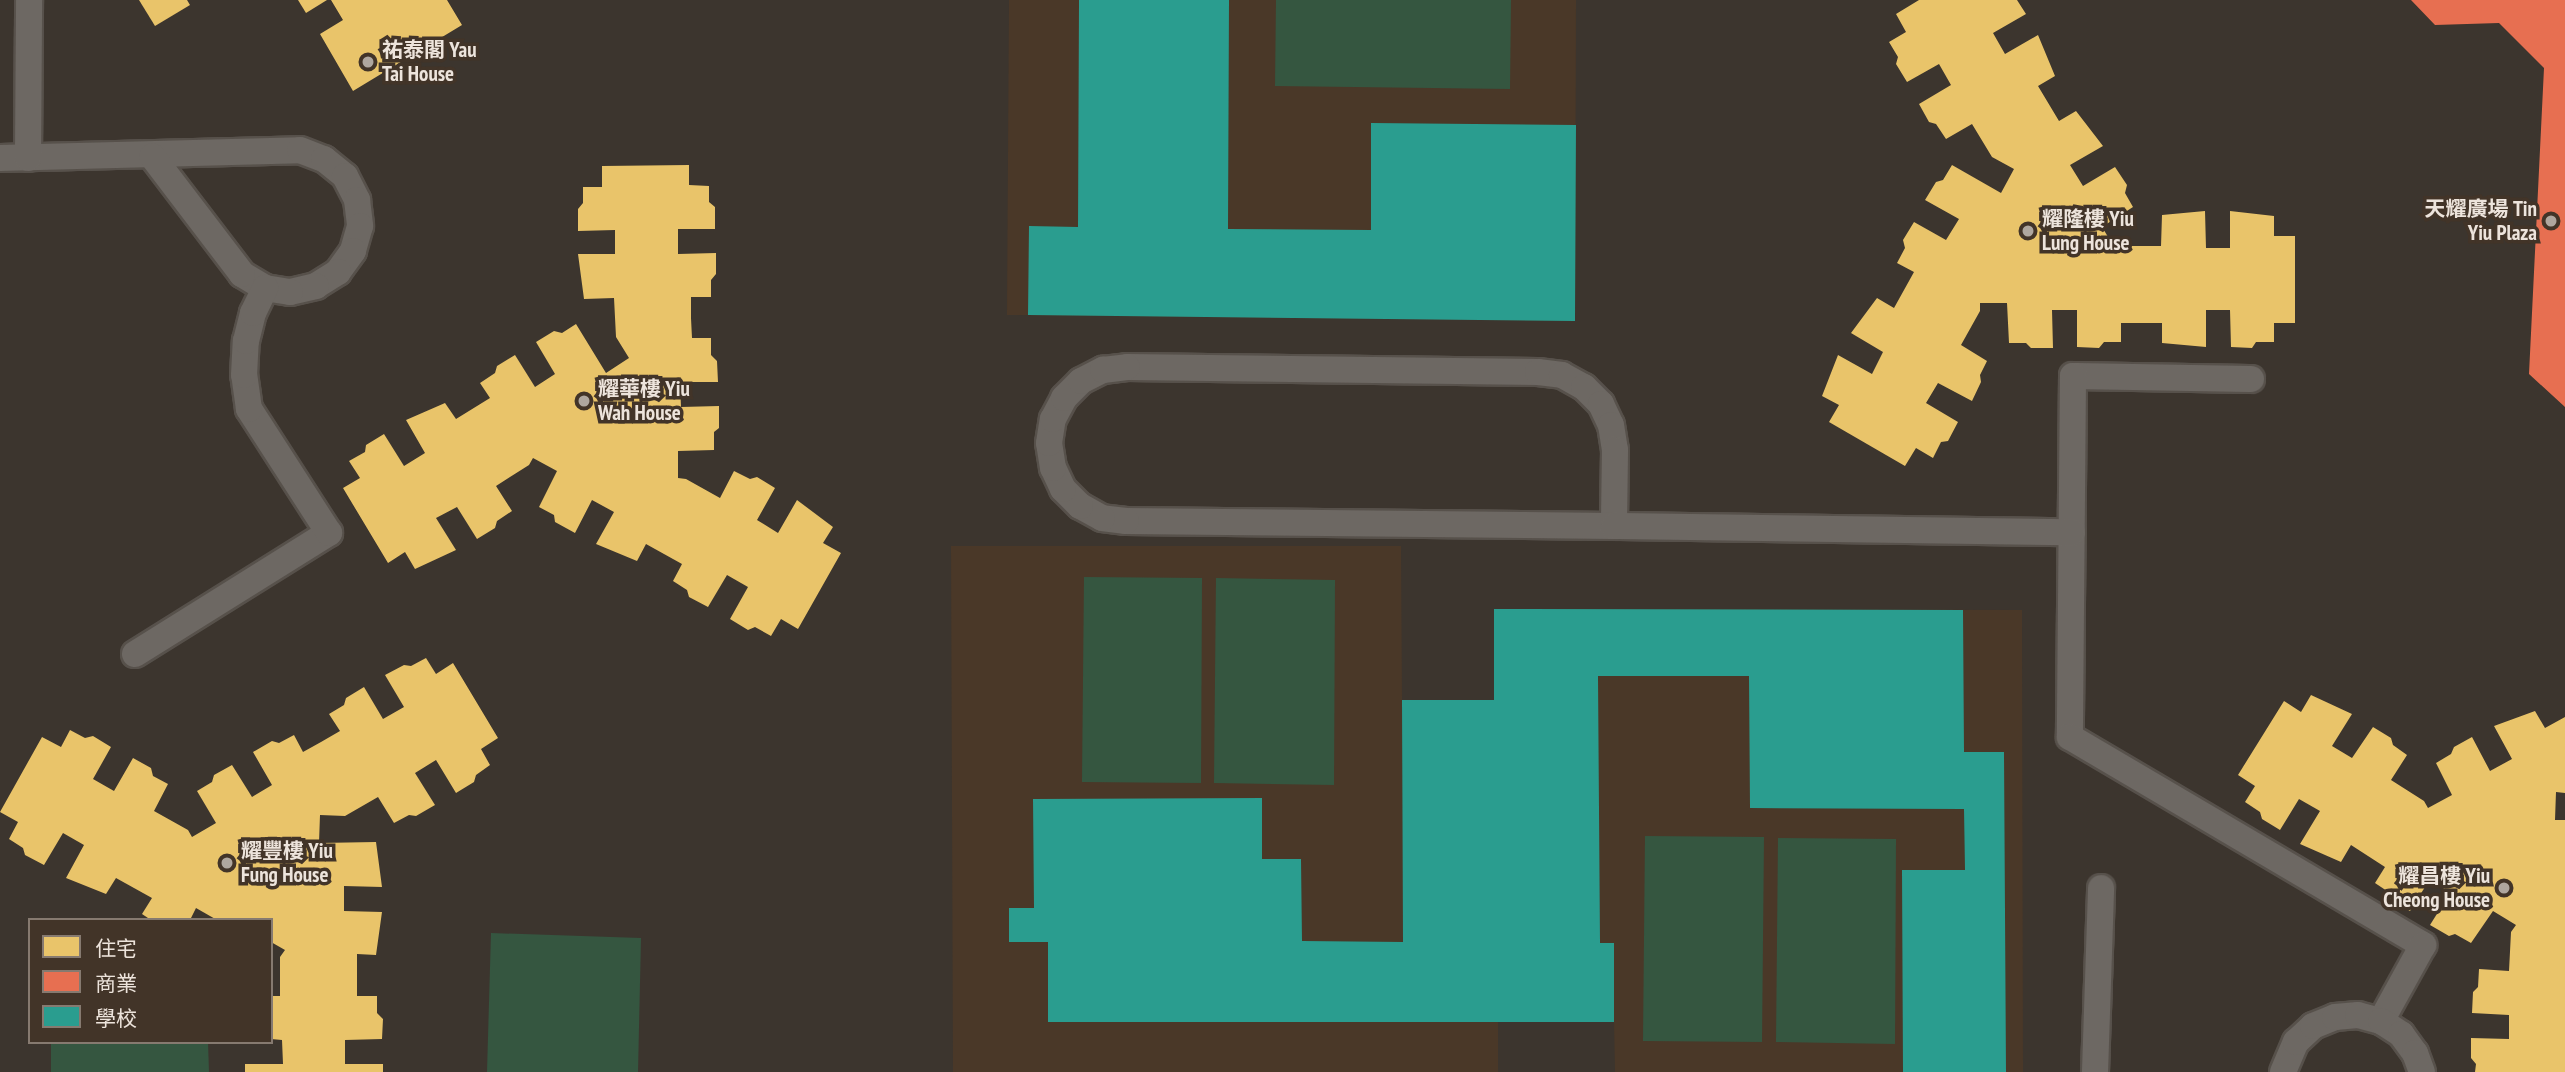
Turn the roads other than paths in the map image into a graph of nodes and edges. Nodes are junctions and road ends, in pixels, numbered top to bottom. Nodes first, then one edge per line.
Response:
1 (29, 0) edge
2 (152, 156) junction
3 (0, 158) edge
4 (28, 158) junction
5 (265, 288) junction
6 (2251, 379) dead end
7 (1614, 526) junction
8 (2072, 532) junction
9 (135, 654) dead end
10 (2101, 888) dead end
11 (2381, 1021) junction
12 (2095, 1072) edge
13 (2283, 1072) edge
14 (2422, 1072) edge

1 - 4 lane
2 - 4 lane
2 - 5 lane
2 - 5 lane
3 - 4 lane
5 - 9 lane
6 - 8 lane
7 - 7 lane
7 - 8 lane
8 - 11 lane
10 - 12 lane
11 - 13 lane
11 - 14 lane

